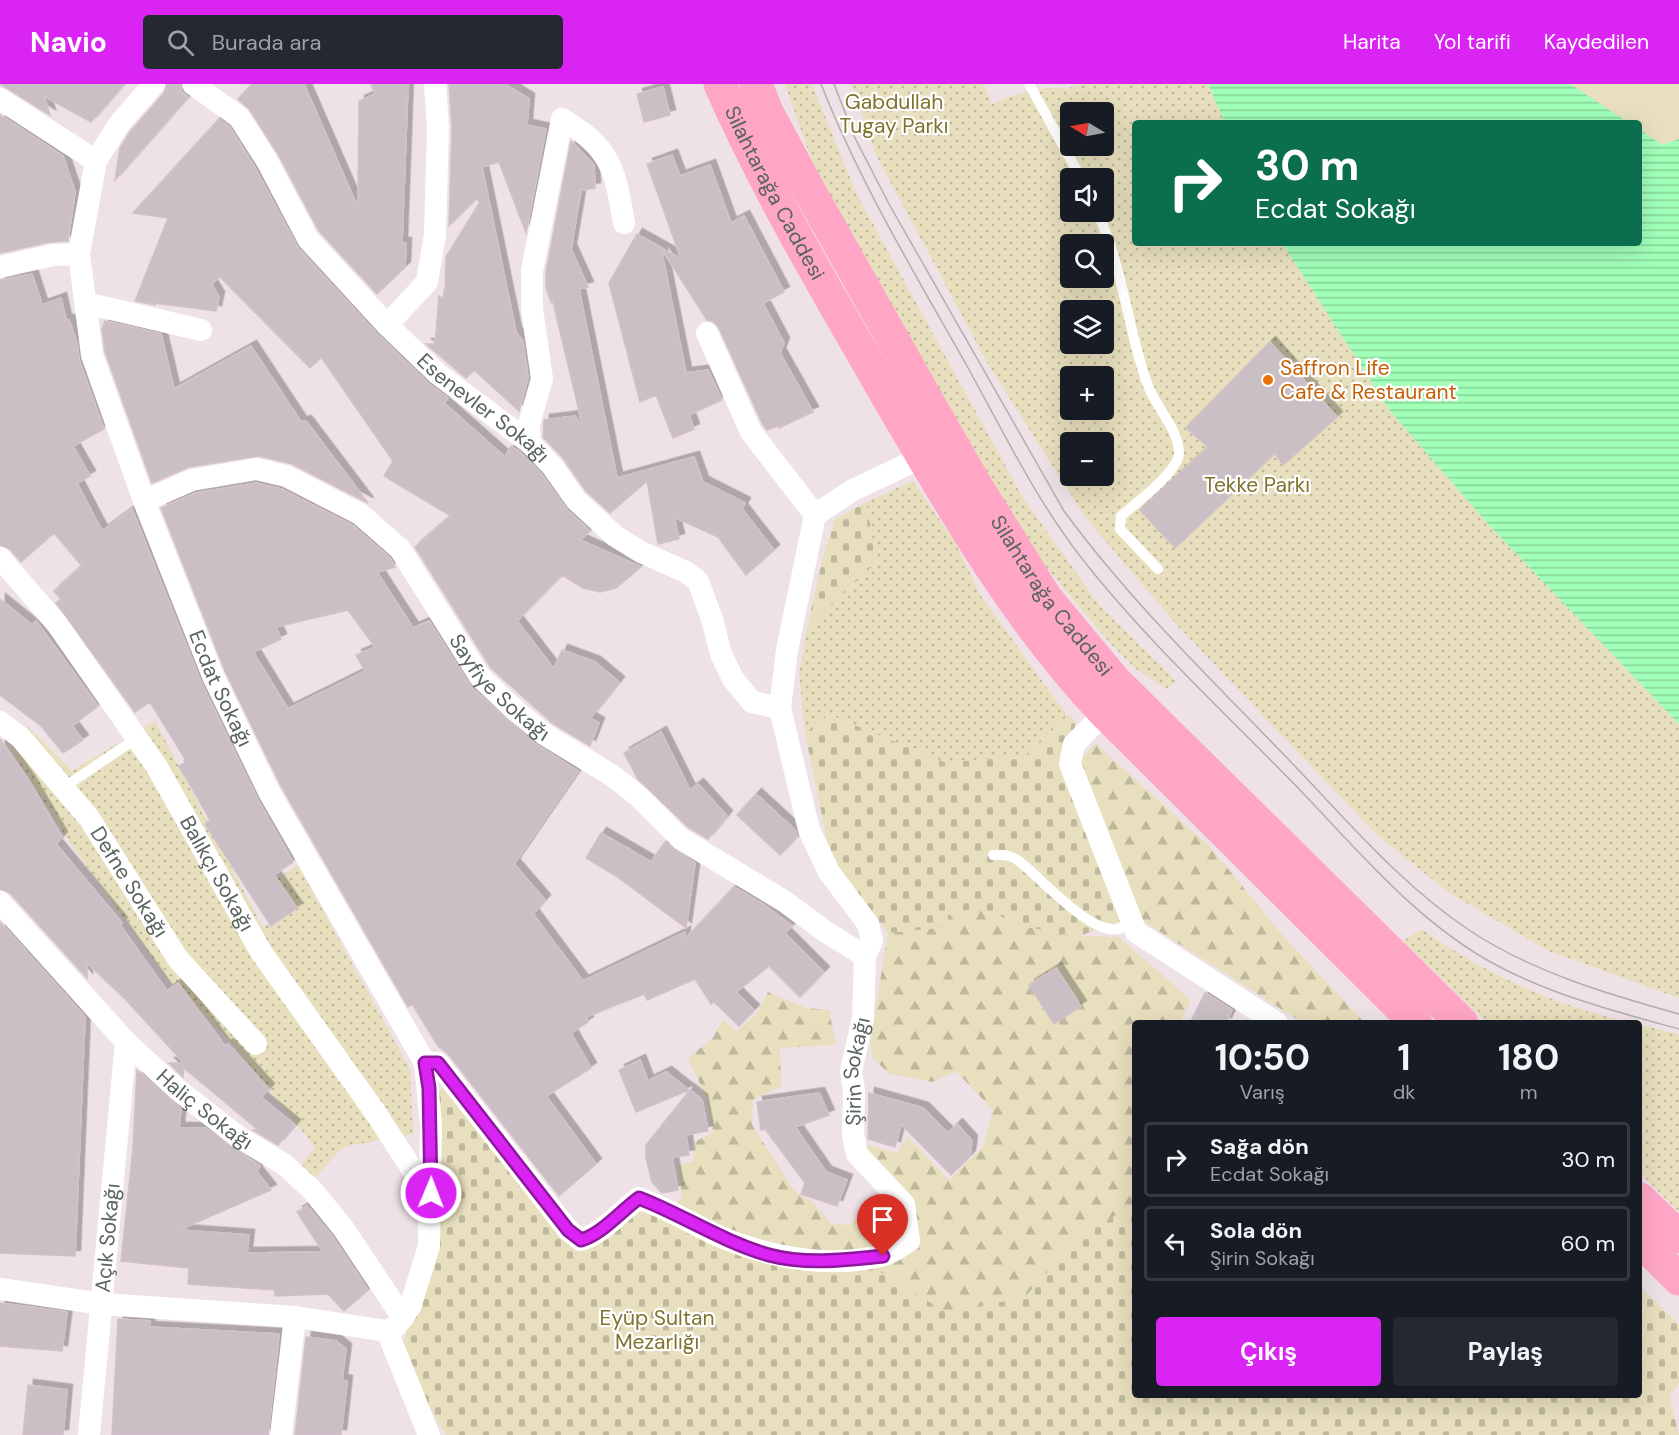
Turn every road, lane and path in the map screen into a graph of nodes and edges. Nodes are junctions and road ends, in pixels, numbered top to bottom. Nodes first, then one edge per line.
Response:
1 (154, 84) edge
2 (193, 84) edge
3 (435, 84) edge
4 (720, 84) edge
5 (756, 84) edge
6 (1029, 84) edge
7 (0, 99) edge
8 (96, 161) junction
9 (1075, 168) edge
10 (1100, 222) edge
11 (624, 223) dead end
12 (79, 254) junction
13 (0, 267) edge
14 (86, 303) junction
15 (387, 325) junction
16 (201, 330) dead end
17 (707, 333) dead end
18 (530, 443) junction
19 (923, 457) junction
20 (144, 501) junction
21 (816, 515) junction
22 (0, 558) edge
23 (1158, 569) dead end
24 (780, 708) junction
25 (1105, 713) junction
26 (0, 722) edge
27 (137, 738) junction
28 (63, 788) junction
29 (993, 855) dead end
30 (0, 902) edge
31 (1130, 919) junction
32 (865, 956) junction
33 (1272, 1020) edge
34 (1413, 1020) edge
35 (1459, 1020) edge
36 (126, 1041) junction
37 (256, 1044) dead end
38 (425, 1063) junction
39 (431, 1193) junction
40 (1642, 1200) edge
41 (1679, 1238) edge
42 (1642, 1242) edge
43 (1679, 1279) edge
44 (0, 1289) edge
45 (102, 1304) junction
46 (296, 1317) junction
47 (395, 1324) junction
48 (426, 1433) edge
49 (89, 1435) edge
50 (281, 1435) edge

1 - 8 street
2 - 15 street, Esenevler Sokağı
3 - 15 street
4 - 19 main road, Silahtarağa Caddesi
5 - 35 main road, Silahtarağa Caddesi
6 - 9 lane
7 - 8 street
8 - 12 street, Ecdat Sokağı
10 - 23 lane
11 - 18 street
12 - 13 street
12 - 14 street, Ecdat Sokağı
14 - 16 street
14 - 20 street, Ecdat Sokağı
15 - 18 street, Esenevler Sokağı
17 - 21 street
18 - 24 street, Esenevler Sokağı
19 - 21 street
19 - 25 main road, Silahtarağa Caddesi
20 - 32 street, Sayfiye Sokağı
20 - 38 street, Ecdat Sokağı
21 - 24 street
22 - 27 street, Balıkçı Sokağı
24 - 32 street
25 - 31 street
25 - 34 main road, Silahtarağa Caddesi
26 - 28 street, Defne Sokağı
27 - 28 lane
27 - 39 street, Balıkçı Sokağı
28 - 37 street, Defne Sokağı
29 - 31 lane
30 - 36 street, Haliç Sokağı
31 - 33 street
32 - 38 street, Şirin Sokağı
36 - 45 street, Açık Sokağı
36 - 47 street, Haliç Sokağı
38 - 39 street
39 - 47 street
40 - 41 main road
42 - 43 main road
44 - 45 street
45 - 46 street
45 - 49 street, Açık Sokağı
46 - 47 street
46 - 50 street
47 - 48 street, Haliç Sokağı

